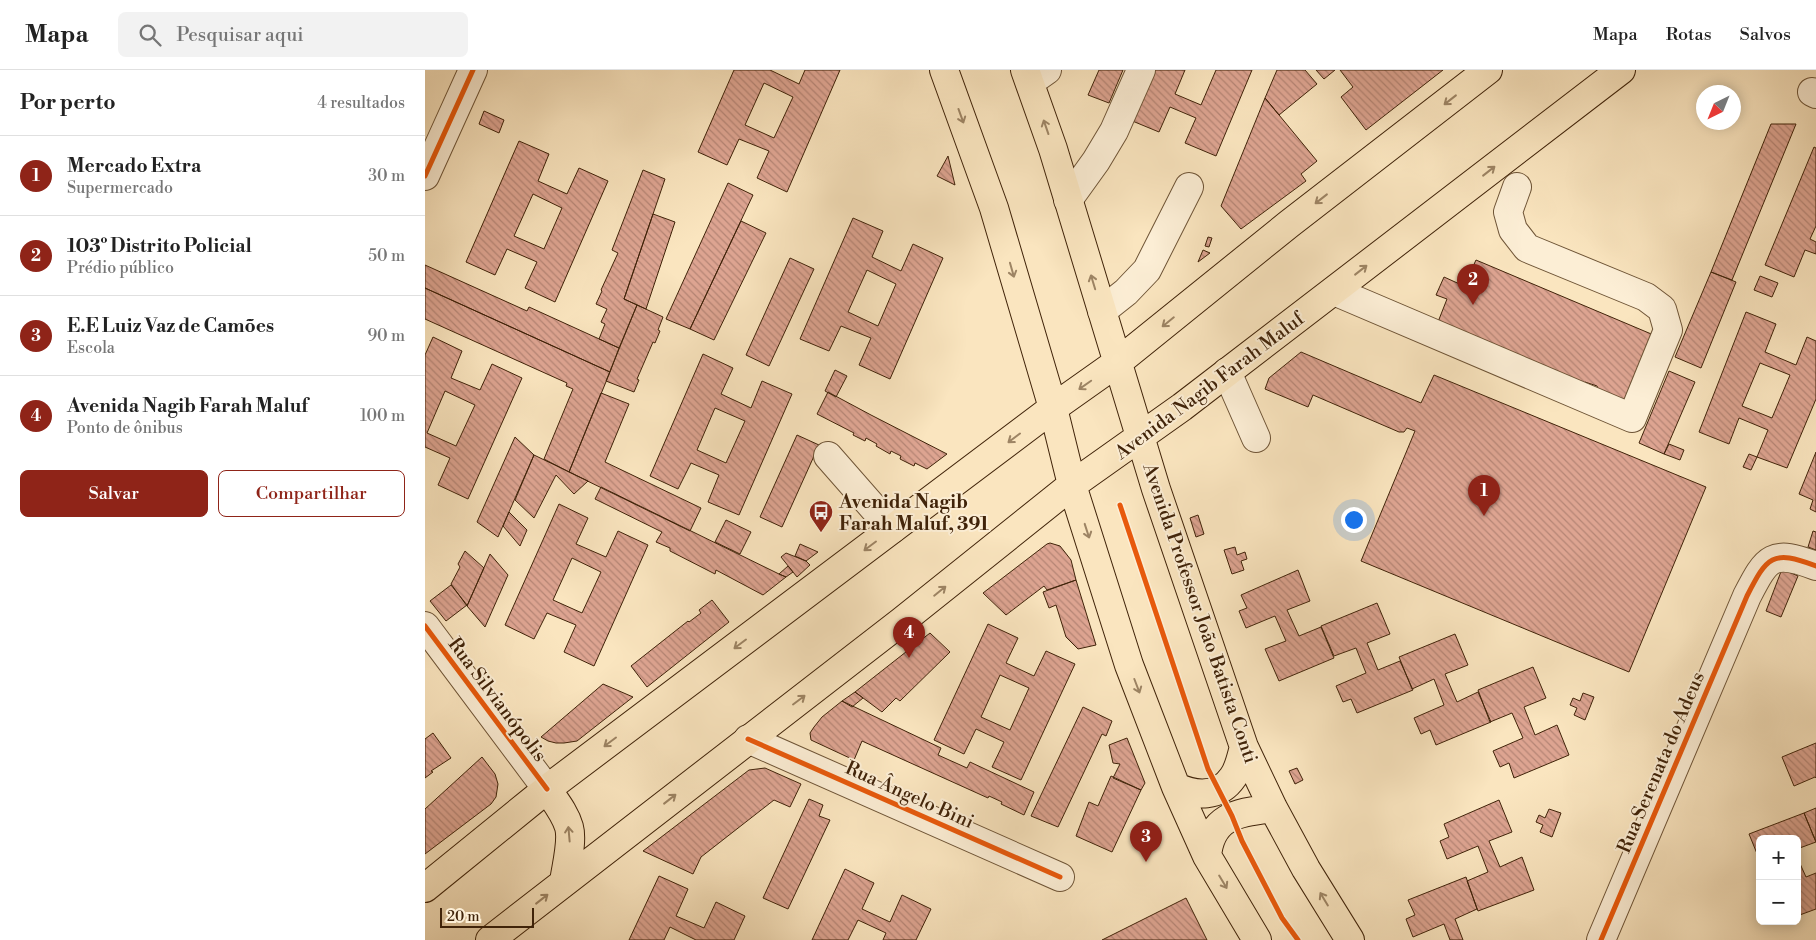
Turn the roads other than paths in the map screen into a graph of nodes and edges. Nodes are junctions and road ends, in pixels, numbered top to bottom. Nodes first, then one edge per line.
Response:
1 (473, 70) edge
2 (945, 70) edge
3 (1141, 70) edge
4 (1488, 70) edge
5 (1621, 70) edge
6 (1034, 74) edge
7 (425, 176) edge
8 (1189, 187) dead end
9 (1517, 187) dead end
10 (1068, 200) junction
11 (1334, 291) junction
12 (1102, 311) junction
13 (1118, 362) junction
14 (1227, 372) junction
15 (1053, 408) junction
16 (1141, 437) junction
17 (1256, 438) dead end
18 (829, 456) dead end
19 (1072, 485) junction
20 (892, 529) junction
21 (1816, 566) edge
22 (425, 626) edge
23 (748, 739) junction
24 (1244, 747) junction
25 (1176, 787) junction
26 (547, 789) junction
27 (1273, 808) junction
28 (1207, 856) junction
29 (1060, 877) dead end
30 (563, 882) junction
31 (425, 888) edge
32 (490, 940) edge
33 (1257, 940) edge
34 (1350, 940) edge
35 (1601, 940) edge

1 - 7 street
2 -> 15 main road
3 - 10 street
4 -> 13 main road
11 -> 5 main road, Avenida Nagib Farah Maluf
10 -> 6 main road, Avenida Professor João Batista Conti
8 - 12 street
9 - 11 street
12 -> 10 main road, Avenida Professor João Batista Conti
11 - 14 main road, Avenida Nagib Farah Maluf
12 - 13 main road, Avenida Professor João Batista Conti
13 -> 15 main road
13 - 16 main road, Avenida Professor João Batista Conti
14 - 16 main road, Avenida Nagib Farah Maluf
14 - 17 street
15 - 19 main road
15 -> 20 main road
16 - 19 main road, Avenida Nagib Farah Maluf
16 - 24 main road, Avenida Professor João Batista Conti
18 - 20 street
23 -> 19 main road, Avenida Nagib Farah Maluf
19 -> 25 main road
20 -> 26 main road
21 - 35 street, Rua Serenata do Adeus
22 - 26 street, Rua Silvianópolis
23 - 29 street, Rua Ângelo Bini
30 -> 23 main road, Avenida Nagib Farah Maluf
24 - 25 main road
24 - 27 main road, Avenida Professor João Batista Conti
25 - 28 main road
30 -> 26 main road
26 - 31 main road
27 - 28 main road
34 -> 27 main road, Avenida Professor João Batista Conti
28 -> 33 main road
32 -> 30 main road, Avenida Nagib Farah Maluf

